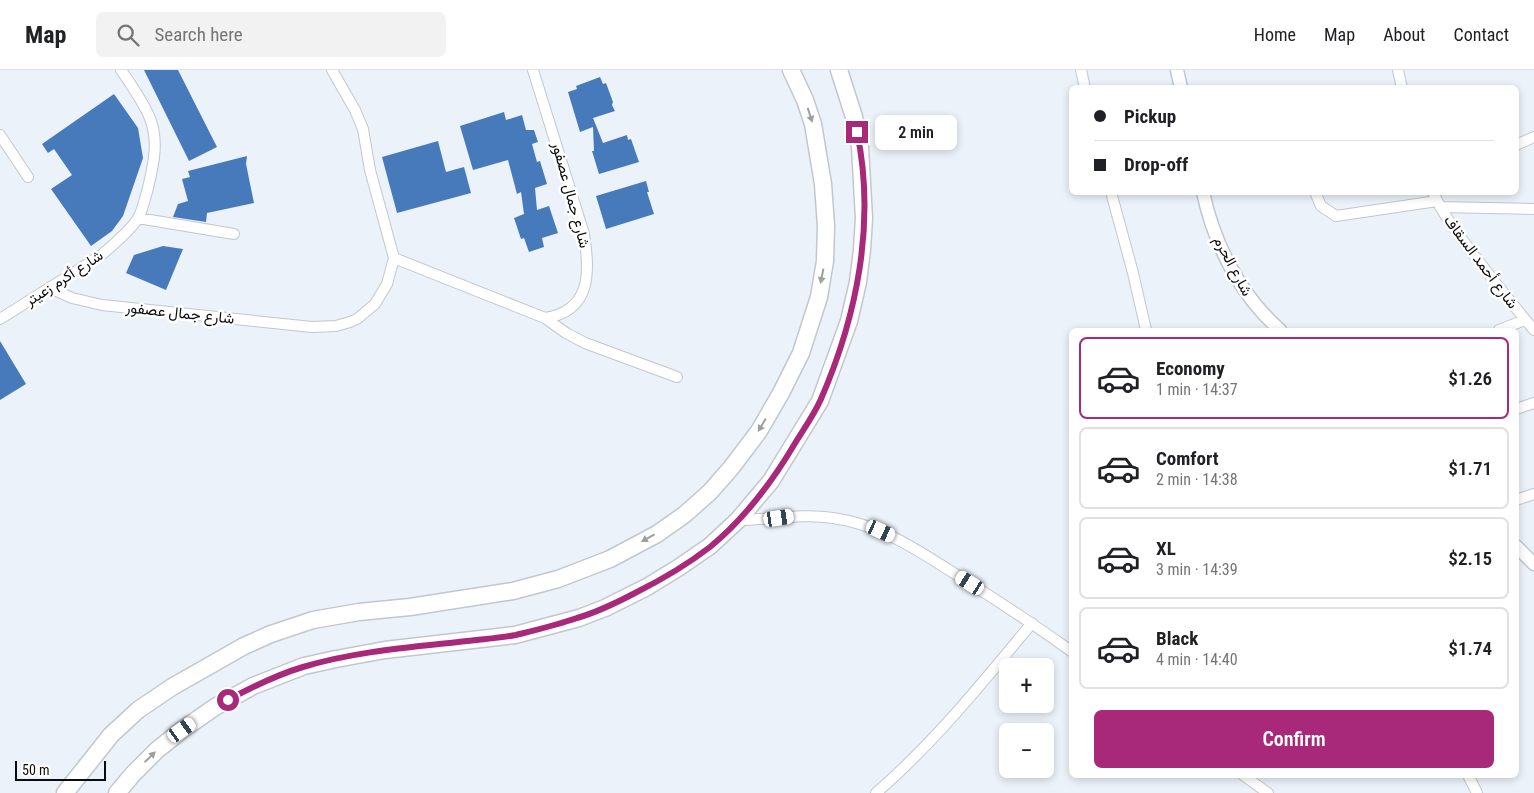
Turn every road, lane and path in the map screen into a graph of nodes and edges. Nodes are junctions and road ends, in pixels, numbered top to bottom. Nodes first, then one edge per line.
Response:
1 (121, 70) edge
2 (332, 70) edge
3 (533, 70) edge
4 (792, 70) edge
5 (838, 70) edge
6 (1081, 70) edge
7 (1177, 70) edge
8 (1398, 70) edge
9 (1084, 85) edge
10 (1180, 85) edge
11 (1401, 85) edge
12 (0, 135) edge
13 (1534, 137) edge
14 (1519, 144) edge
15 (28, 177) dead end
16 (1112, 195) edge
17 (1204, 195) edge
18 (1316, 195) edge
19 (1436, 200) edge
20 (1534, 209) edge
21 (138, 218) junction
22 (234, 234) dead end
23 (394, 258) junction
24 (50, 288) junction
25 (545, 318) junction
26 (0, 319) edge
27 (1525, 320) junction
28 (1146, 328) edge
29 (1278, 328) edge
30 (1503, 328) edge
31 (1534, 330) edge
32 (677, 377) dead end
33 (1534, 403) edge
34 (1519, 407) edge
35 (1534, 494) edge
36 (1519, 499) edge
37 (738, 520) junction
38 (1519, 549) edge
39 (1534, 564) edge
40 (1032, 622) junction
41 (1069, 650) edge
42 (1247, 778) edge
43 (1470, 778) edge
44 (65, 793) edge
45 (117, 793) edge
46 (876, 793) edge
47 (1268, 793) edge
48 (1477, 793) edge

1 - 21 street, شارع أكرم زعيتر
2 - 23 street
3 - 25 street, شارع جمال عصفور
4 -> 44 main road
5 - 37 main road
6 - 9 street
7 - 10 street
8 - 11 street
12 - 15 street
13 - 14 street
16 - 28 street
17 - 29 street, شارع الحرم
18 - 19 street
19 - 20 street
19 - 27 street, شارع أحمد السقاف
21 - 22 street
21 - 24 street, شارع أكرم زعيتر
23 - 24 street, شارع جمال عصفور
23 - 25 street
24 - 26 street, شارع أكرم زعيتر
25 - 32 street
27 - 30 street
27 - 31 street, شارع أحمد السقاف
33 - 34 street
35 - 36 street
37 - 40 street
45 -> 37 main road
38 - 39 street
40 - 41 street
40 - 46 street
42 - 47 street
43 - 48 street

